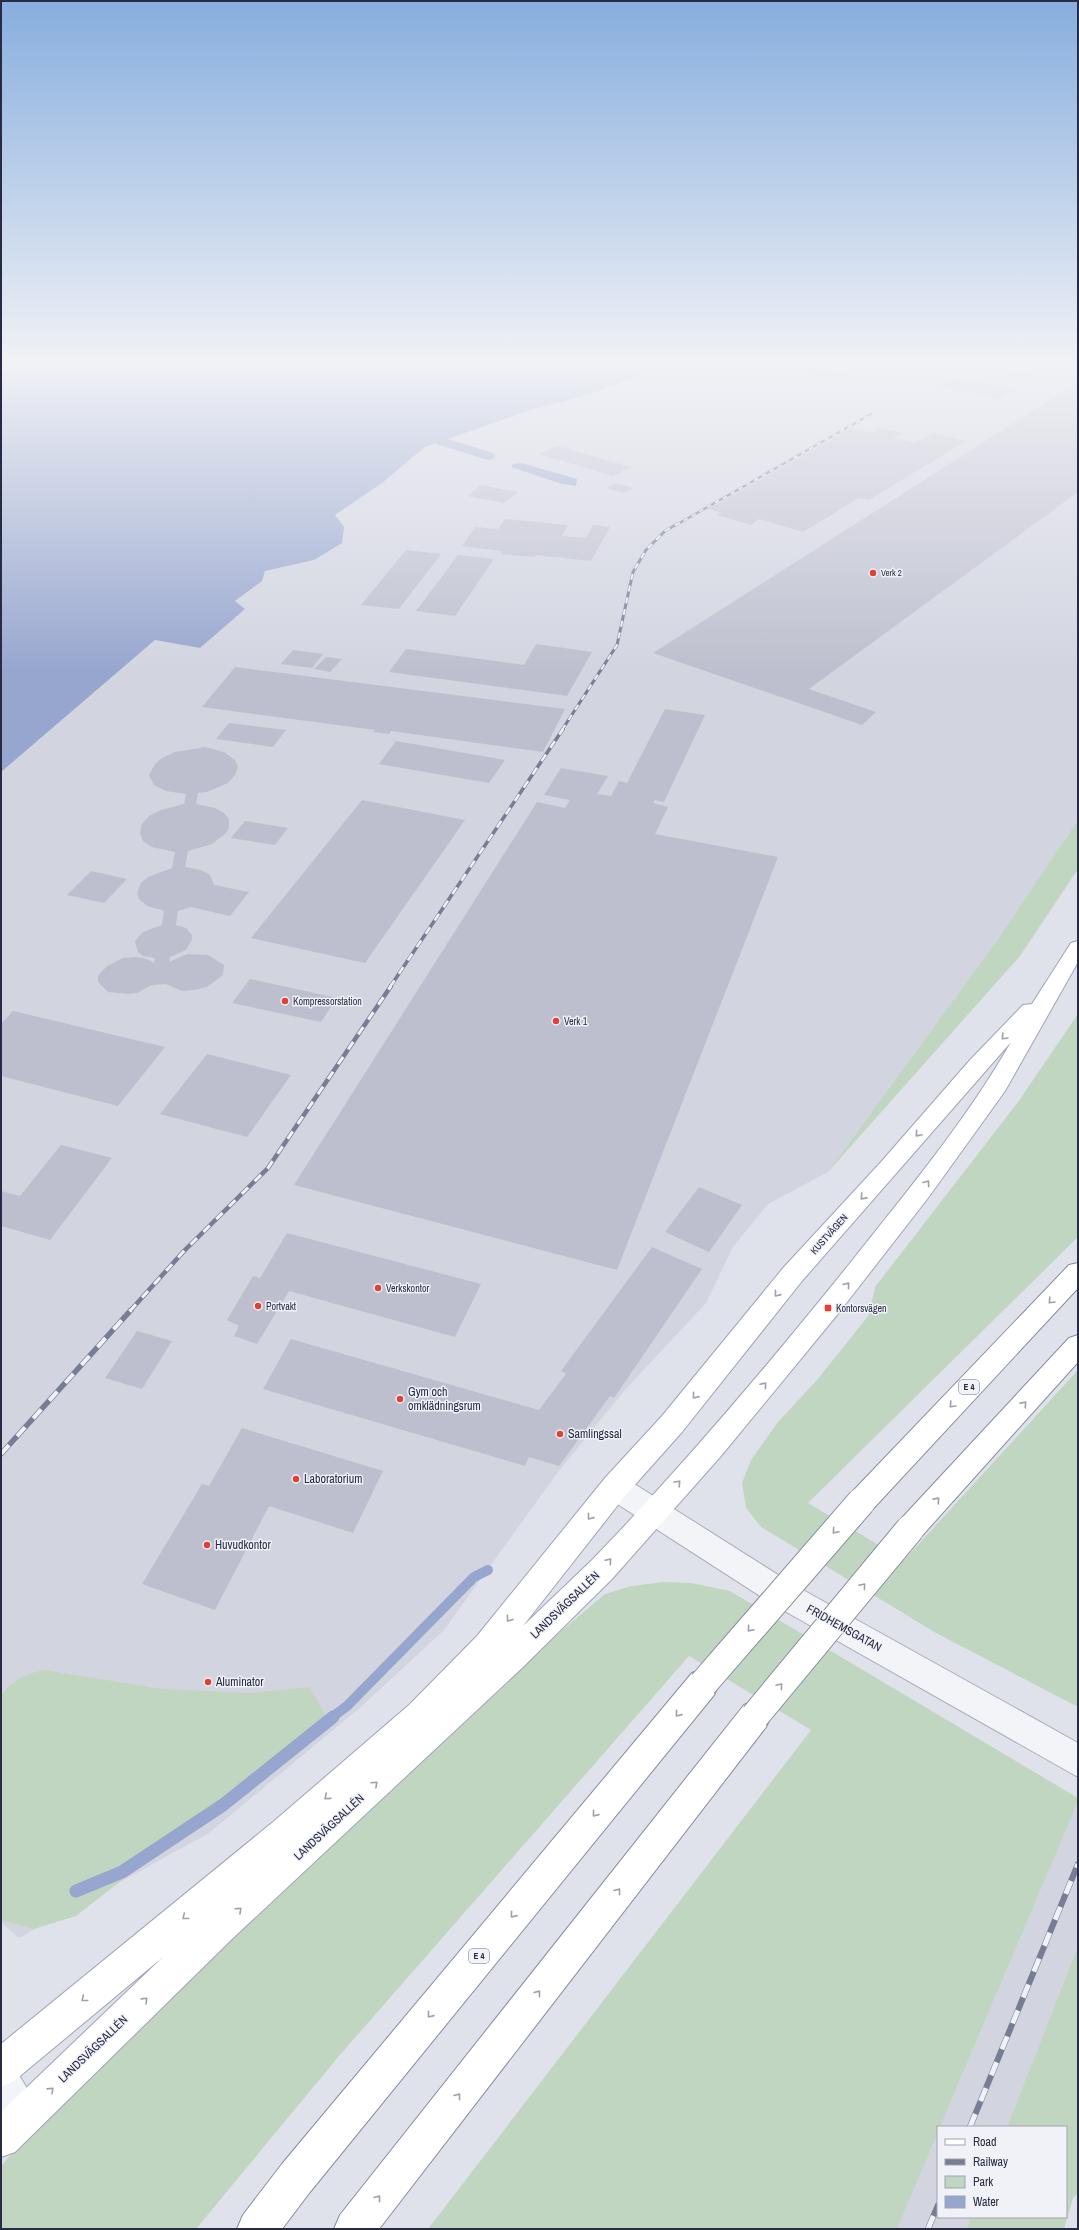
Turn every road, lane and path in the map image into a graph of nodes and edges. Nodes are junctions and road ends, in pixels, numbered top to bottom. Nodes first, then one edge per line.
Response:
1 (1078, 947) edge
2 (1051, 989) junction
3 (1078, 1272) edge
4 (1078, 1345) edge
5 (614, 1487) junction
6 (652, 1511) junction
7 (1078, 1761) edge
8 (1, 2068) edge
9 (1, 2080) edge
10 (12, 2127) edge
11 (257, 2229) edge
12 (354, 2229) edge

1 - 2 main road, KUSTVÄGEN
2 -> 5 main road, KUSTVÄGEN
6 -> 2 main road, KUSTVÄGEN
3 -> 11 main road, E 4, bridge
12 -> 4 main road, bridge
5 - 6 street, FRIDHEMSGATAN
5 -> 8 main road, LANDSVÄGSALLÉN
6 - 7 street, FRIDHEMSGATAN
10 -> 6 main road, LANDSVÄGSALLÉN
9 - 10 street

